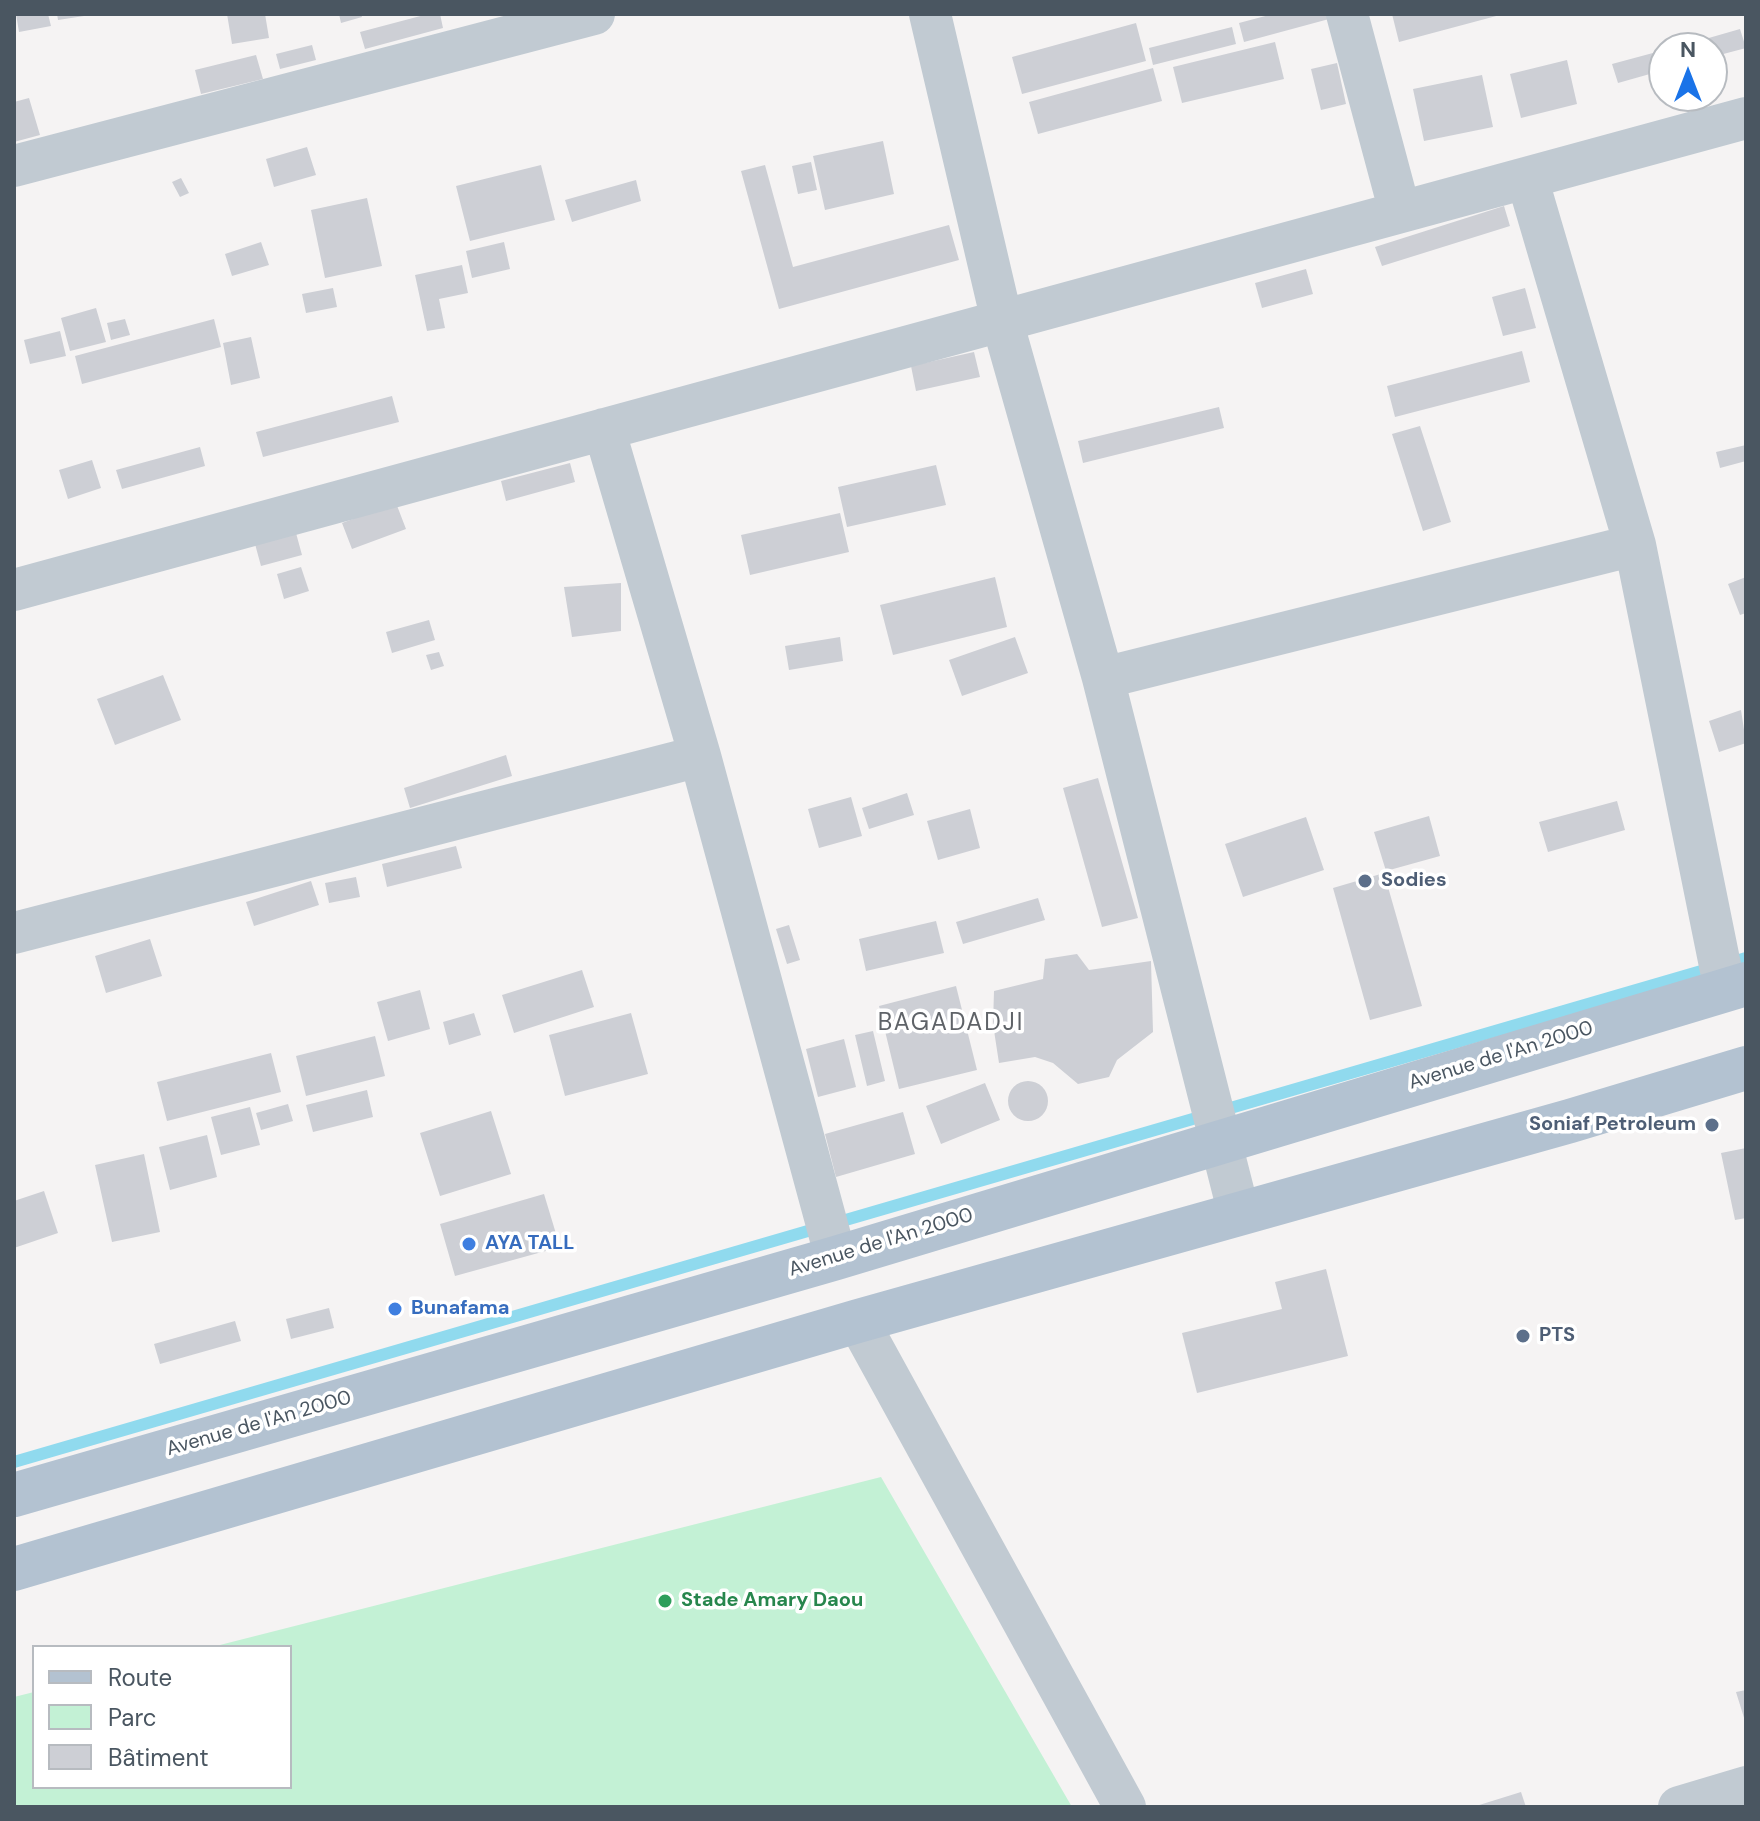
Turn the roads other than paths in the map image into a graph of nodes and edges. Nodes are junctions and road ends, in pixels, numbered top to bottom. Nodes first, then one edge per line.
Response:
1 (594, 14) edge
2 (930, 14) edge
3 (1347, 14) edge
4 (488, 28) edge
5 (1746, 118) edge
6 (14, 166) edge
7 (1527, 178) junction
8 (1400, 212) junction
9 (1002, 321) junction
10 (604, 429) junction
11 (1635, 545) junction
12 (14, 590) edge
13 (1103, 678) junction
14 (700, 756) junction
15 (14, 933) edge
16 (1735, 987) edge
17 (1746, 1068) edge
18 (1222, 1139) junction
19 (1239, 1214) junction
20 (836, 1258) junction
21 (858, 1321) junction
22 (14, 1495) edge
23 (14, 1569) edge
24 (1746, 1787) edge
25 (1688, 1806) edge
26 (1125, 1807) edge

1 - 4 street
2 - 9 street
3 - 8 street
4 - 6 street
5 - 7 street
7 - 8 street
7 - 11 street
8 - 9 street
9 - 10 street
9 - 13 street
10 - 12 street
10 - 14 street
11 - 13 street
11 - 16 street
13 - 18 street
14 - 15 street
14 - 20 street
16 - 18 main road, Avenue de l'An 2000
17 - 19 main road
18 - 19 street
18 - 20 main road, Avenue de l'An 2000
19 - 21 main road
20 - 22 main road, Avenue de l'An 2000
21 - 23 main road
21 - 26 street
24 - 25 street

